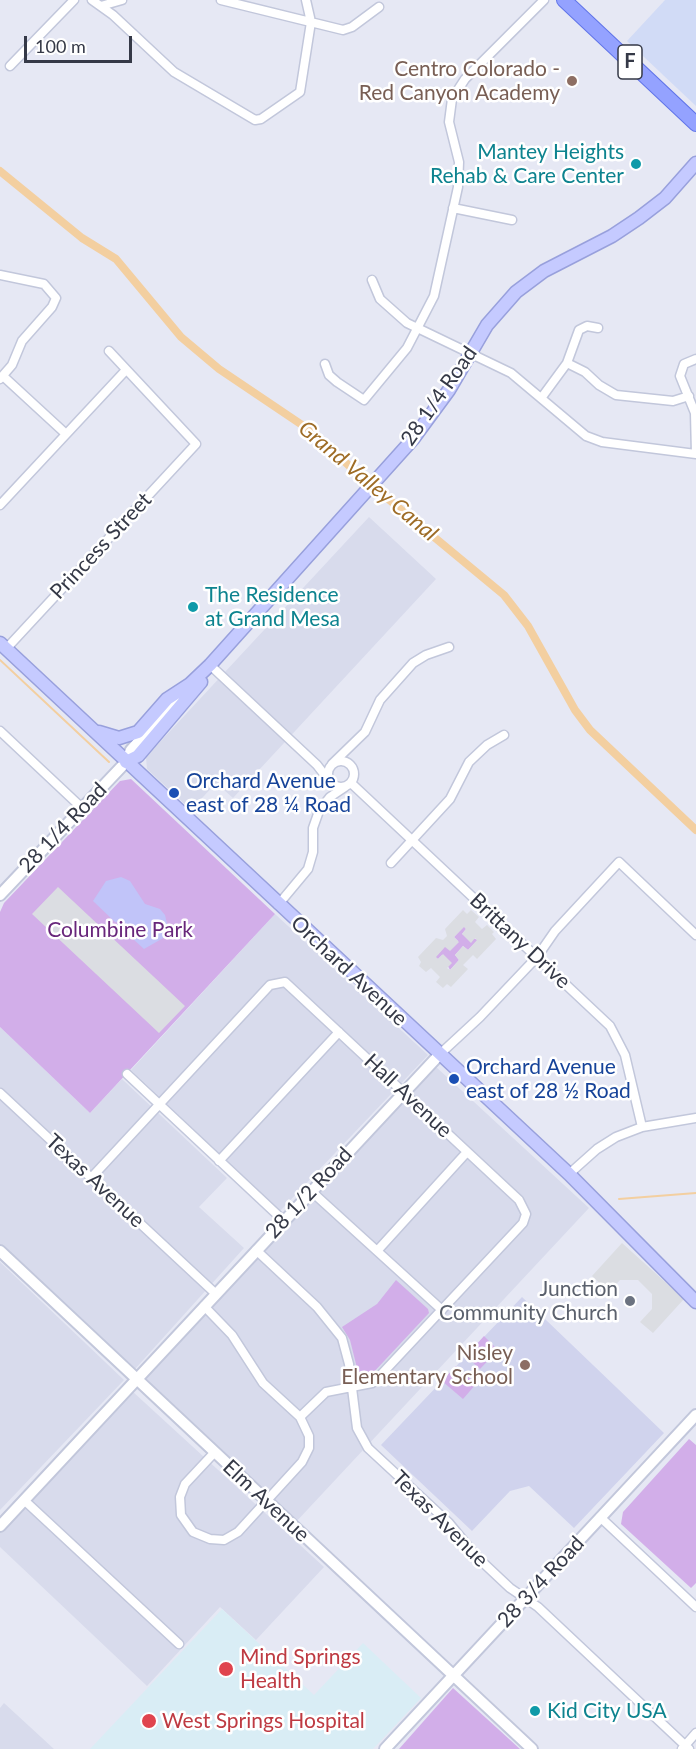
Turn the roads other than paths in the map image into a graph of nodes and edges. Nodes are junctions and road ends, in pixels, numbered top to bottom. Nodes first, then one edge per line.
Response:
1 (74, 0) edge
2 (92, 0) edge
3 (122, 0) edge
4 (222, 0) edge
5 (306, 0) edge
6 (544, 0) edge
7 (564, 0) edge
8 (101, 6) junction
9 (379, 7) dead end
10 (310, 22) junction
11 (10, 66) dead end
12 (696, 124) edge
13 (696, 163) edge
14 (453, 208) junction
15 (512, 220) dead end
16 (0, 275) edge
17 (372, 280) dead end
18 (598, 327) dead end
19 (417, 329) junction
20 (109, 351) dead end
21 (471, 354) junction
22 (696, 359) edge
23 (567, 363) junction
24 (325, 364) dead end
25 (126, 370) junction
26 (2, 378) edge
27 (689, 396) junction
28 (542, 397) junction
29 (66, 434) junction
30 (696, 454) edge
31 (0, 505) edge
32 (3, 646) edge
33 (449, 647) dead end
34 (210, 665) junction
35 (190, 684) junction
36 (85, 723) junction
37 (0, 731) edge
38 (504, 735) dead end
39 (126, 762) junction
40 (332, 764) junction
41 (330, 782) junction
42 (348, 785) junction
43 (82, 808) junction
44 (413, 841) junction
45 (392, 863) dead end
46 (0, 895) edge
47 (278, 905) junction
48 (696, 935) edge
49 (537, 957) junction
50 (339, 1032) junction
51 (440, 1054) junction
52 (127, 1074) dead end
53 (404, 1092) junction
54 (0, 1093) edge
55 (159, 1104) junction
56 (696, 1118) edge
57 (642, 1127) junction
58 (467, 1152) junction
59 (219, 1161) junction
60 (569, 1174) junction
61 (91, 1178) junction
62 (311, 1191) junction
63 (284, 1221) junction
64 (0, 1251) edge
65 (256, 1251) junction
66 (377, 1251) junction
67 (216, 1294) junction
68 (696, 1302) edge
69 (204, 1306) junction
70 (442, 1310) junction
71 (136, 1379) junction
72 (352, 1385) junction
73 (696, 1415) edge
74 (300, 1417) junction
75 (214, 1453) junction
76 (24, 1500) junction
77 (267, 1502) junction
78 (600, 1517) junction
79 (0, 1526) edge
80 (525, 1598) junction
81 (696, 1607) edge
82 (179, 1644) dead end
83 (453, 1676) junction
84 (696, 1733) edge
85 (685, 1748) edge
86 (386, 1749) edge
87 (532, 1749) edge

1 - 11 street
2 - 8 street
3 - 8 street
4 - 10 street
5 - 10 street
6 - 14 street
7 - 12 main road, F
8 - 10 street
9 - 10 street
13 - 21 main road, 28 1/4 Road
14 - 15 street
14 - 19 street
16 - 26 street
17 - 19 street
18 - 23 street
19 - 21 street
19 - 24 street
20 - 25 street
21 - 28 street
21 - 34 main road, 28 1/4 Road
22 - 27 street
23 - 27 street
23 - 28 street
25 - 29 street
25 - 32 street, Princess Street
26 - 29 street
27 - 30 street
28 - 30 street
29 - 31 street
32 - 36 main road, Orchard Avenue
33 - 40 street
34 - 35 main road, 28 1/4 Road
34 - 39 main road, 28 1/4 Road
34 - 41 street
35 - 36 main road
35 - 39 street, 28 1/4 Road
36 - 39 main road, Orchard Avenue
37 - 43 street
38 - 44 street
39 - 43 street, 28 1/4 Road
39 - 47 main road, Orchard Avenue
40 - 41 street
40 - 42 street
41 - 42 street
42 - 44 street, Brittany Drive
42 - 47 street
43 - 46 street, 28 1/4 Road
44 - 45 street
44 - 49 street, Brittany Drive
47 - 51 main road, Orchard Avenue
48 - 49 street, 28 1/2 Road
49 - 51 street, 28 1/2 Road
49 - 57 street, Brittany Drive
50 - 53 street, Hall Avenue
50 - 55 street, Hall Avenue
50 - 59 street
51 - 53 street, 28 1/2 Road
51 - 60 main road, Orchard Avenue
52 - 55 street
53 - 58 street, Hall Avenue
53 - 62 street, 28 1/2 Road
54 - 61 street, Texas Avenue
55 - 59 street
55 - 61 street
56 - 57 street
57 - 60 street
58 - 66 street
58 - 70 street, Hall Avenue
59 - 63 street
60 - 68 main road, Orchard Avenue
61 - 67 street, Texas Avenue
62 - 63 street, 28 1/2 Road
62 - 66 street
63 - 65 street, 28 1/2 Road
64 - 71 street, Elm Avenue
65 - 67 street, 28 1/2 Road
65 - 72 street, Texas Avenue
66 - 70 street
67 - 69 street, 28 1/2 Road
69 - 71 street, 28 1/2 Road
69 - 74 street
70 - 72 street
71 - 75 street, Elm Avenue
71 - 76 street, 28 1/2 Road
72 - 74 street
72 - 80 street, Texas Avenue
73 - 78 street, 28 3/4 Road
74 - 77 street
75 - 77 street, Elm Avenue
75 - 77 street
76 - 79 street, 28 1/2 Road
76 - 82 street
77 - 83 street, Elm Avenue
78 - 80 street, 28 3/4 Road
78 - 81 street
80 - 83 street, 28 3/4 Road
80 - 85 street, Texas Avenue
83 - 86 street, 28 3/4 Road
83 - 87 street, Elm Avenue
84 - 85 street

